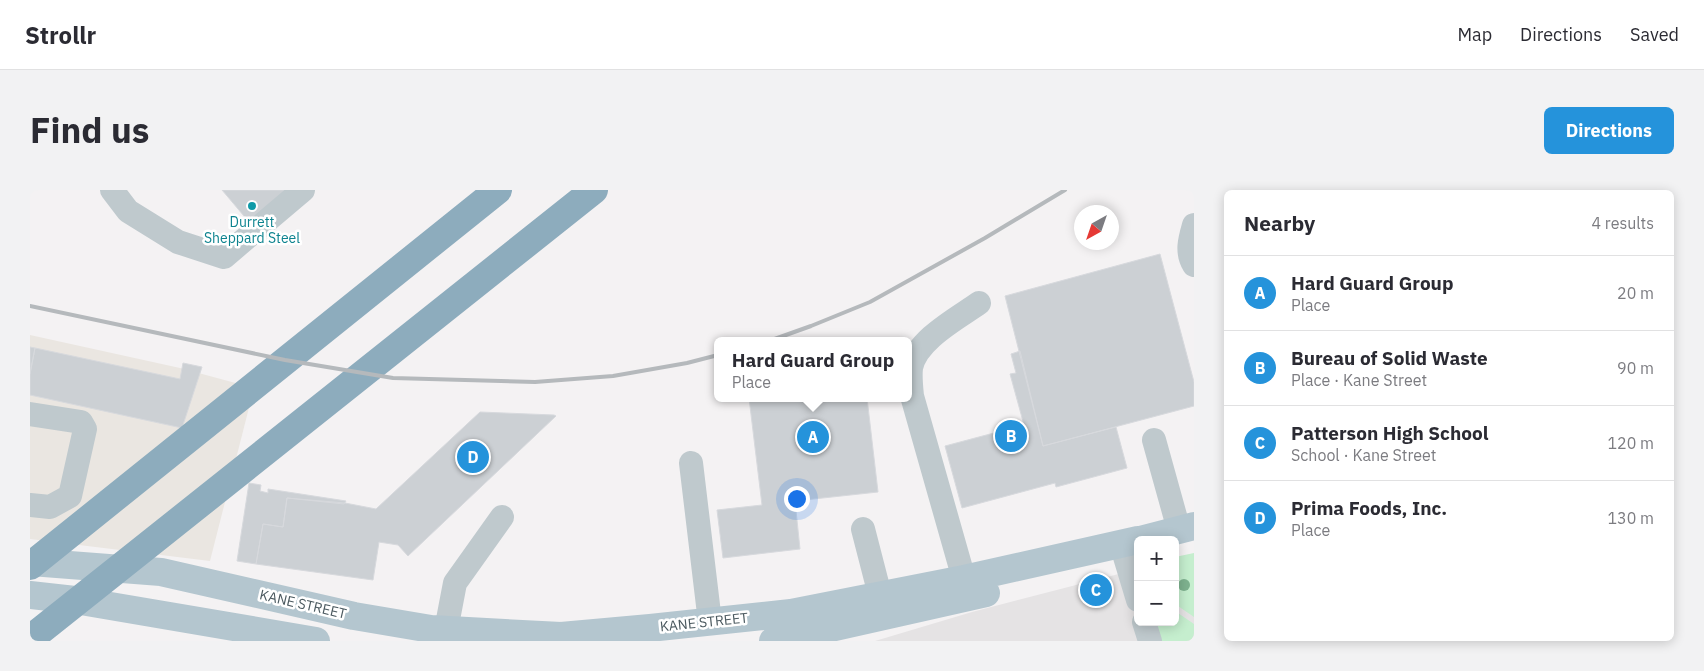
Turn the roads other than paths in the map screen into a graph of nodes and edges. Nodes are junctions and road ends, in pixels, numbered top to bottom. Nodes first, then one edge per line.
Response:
1 (112, 190) edge
2 (303, 190) edge
3 (498, 190) edge
4 (594, 190) edge
5 (1194, 225) edge
6 (1194, 264) edge
7 (979, 303) dead end
8 (912, 366) edge
9 (912, 396) edge
10 (30, 414) edge
11 (1154, 440) dead end
12 (692, 463) dead end
13 (30, 504) edge
14 (502, 517) dead end
15 (863, 529) dead end
16 (1151, 536) edge
17 (1134, 542) edge
18 (1134, 544) edge
19 (30, 562) edge
20 (30, 566) edge
21 (964, 579) junction
22 (30, 595) edge
23 (880, 595) junction
24 (710, 622) junction
25 (1145, 626) edge
26 (448, 634) edge
27 (30, 639) edge
28 (316, 641) edge
29 (773, 641) edge
30 (1150, 641) edge

1 - 2 lane
3 - 20 highway
4 - 27 highway
5 - 6 lane
7 - 8 lane
9 - 21 lane
10 - 13 lane
11 - 16 lane
12 - 24 lane
14 - 26 lane
15 - 23 lane
17 - 21 main road, KANE STREET
18 - 29 main road
19 - 26 main road, KANE STREET
21 - 23 main road, KANE STREET
22 - 28 main road
23 - 24 main road, KANE STREET
24 - 26 main road, KANE STREET
25 - 30 lane

